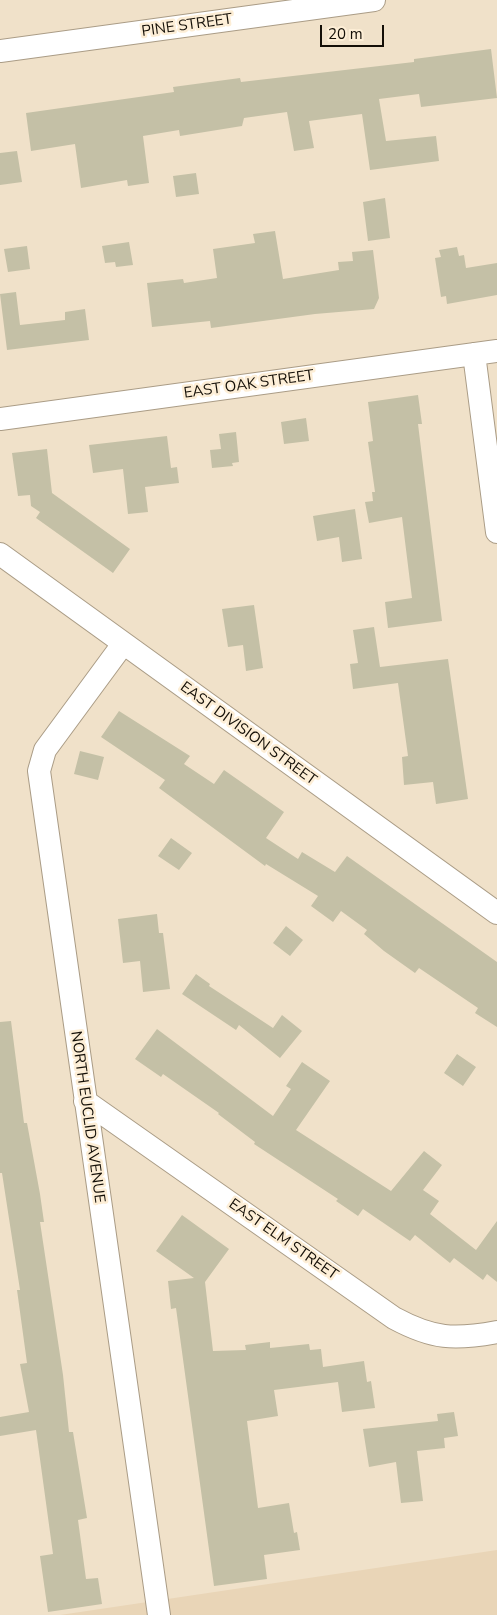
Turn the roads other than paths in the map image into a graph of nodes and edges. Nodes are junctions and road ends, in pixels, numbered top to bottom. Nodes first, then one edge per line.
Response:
1 (374, 0) edge
2 (0, 51) edge
3 (497, 351) edge
4 (474, 354) junction
5 (0, 419) edge
6 (497, 532) edge
7 (0, 554) edge
8 (124, 644) junction
9 (497, 913) edge
10 (85, 1101) junction
11 (497, 1332) edge
12 (160, 1615) edge

1 - 2 street, PINE STREET
3 - 4 street, EAST OAK STREET
4 - 5 street, EAST OAK STREET
4 - 6 street
7 - 8 street, EAST DIVISION STREET
8 - 9 street, EAST DIVISION STREET
8 - 10 street, NORTH EUCLID AVENUE
10 - 11 street, EAST ELM STREET
10 - 12 street, NORTH EUCLID AVENUE

